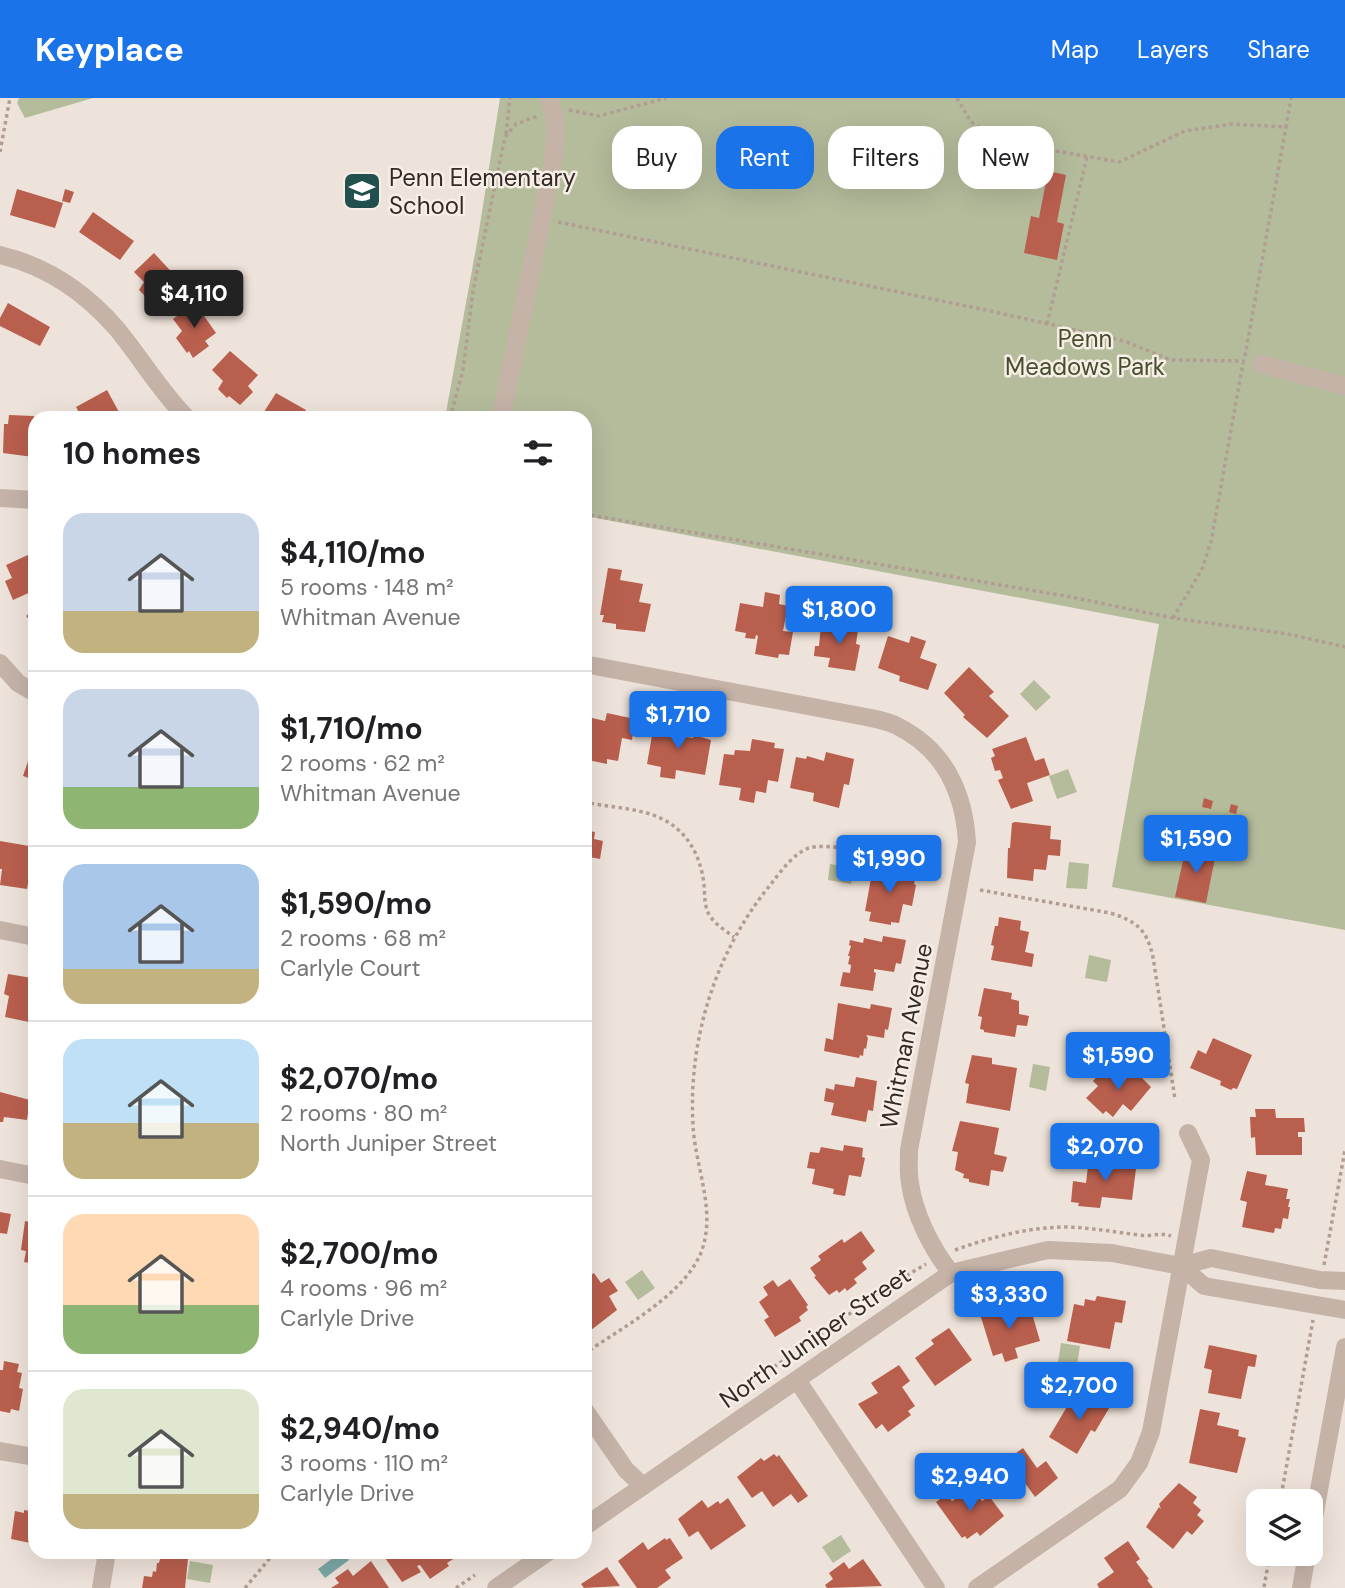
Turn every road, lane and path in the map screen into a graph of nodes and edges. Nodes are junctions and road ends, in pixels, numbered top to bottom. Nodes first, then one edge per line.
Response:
1 (10, 98) edge
2 (510, 98) edge
3 (666, 98) edge
4 (957, 98) edge
5 (1291, 98) edge
6 (551, 105) edge
7 (1286, 127) junction
8 (505, 137) junction
9 (0, 152) edge
10 (1087, 158) junction
11 (541, 218) junction
12 (0, 255) edge
13 (1047, 324) junction
14 (1252, 363) junction
15 (1345, 386) edge
16 (179, 411) edge
17 (452, 411) edge
18 (502, 411) edge
19 (0, 498) edge
20 (28, 500) edge
21 (592, 515) edge
22 (1173, 618) junction
23 (1345, 647) edge
24 (0, 663) edge
25 (592, 666) edge
26 (28, 688) edge
27 (592, 804) edge
28 (940, 867) dead end
29 (980, 890) dead end
30 (0, 930) edge
31 (28, 936) edge
32 (734, 937) junction
33 (1175, 1099) dead end
34 (1188, 1133) dead end
35 (1345, 1150) edge
36 (0, 1169) edge
37 (28, 1174) edge
38 (1181, 1266) junction
39 (951, 1273) junction
40 (1321, 1280) junction
41 (1345, 1281) edge
42 (1316, 1305) junction
43 (1345, 1310) edge
44 (592, 1347) edge
45 (1345, 1347) edge
46 (797, 1380) junction
47 (592, 1421) edge
48 (0, 1451) edge
49 (28, 1456) edge
50 (643, 1486) junction
51 (1281, 1489) edge
52 (1319, 1489) edge
53 (592, 1521) edge
54 (106, 1559) edge
55 (269, 1559) edge
56 (538, 1559) edge
57 (1268, 1566) edge
58 (1305, 1566) edge
59 (475, 1575) dead end
60 (1264, 1587) edge
61 (101, 1588) edge
62 (245, 1588) edge
63 (456, 1588) edge
64 (496, 1588) edge
65 (936, 1588) edge
66 (977, 1588) edge
67 (1301, 1588) edge

1 - 9 path
2 - 8 path
3 - 6 path
4 - 10 path
5 - 7 path
6 - 8 path
6 - 11 street
7 - 10 path
7 - 14 path
8 - 17 path
10 - 13 path
11 - 13 path
11 - 18 street
12 - 16 street
13 - 14 path
14 - 15 street
14 - 22 path
19 - 20 street
21 - 22 path
22 - 23 path
24 - 26 street
25 - 39 street, Whitman Avenue
27 - 32 path
28 - 32 path
29 - 33 path
30 - 31 street
32 - 44 path
34 - 38 street
35 - 40 path
36 - 37 street
38 - 39 street, North Juniper Street
38 - 40 street, North Juniper Street
38 - 42 street, North Juniper Street
38 - 66 street
39 - 46 street, North Juniper Street
40 - 41 street, North Juniper Street
42 - 43 street, North Juniper Street
42 - 51 path
45 - 52 street
46 - 50 street, North Juniper Street
46 - 65 street
47 - 50 street
48 - 49 street
50 - 53 street, North Juniper Street
54 - 61 street
55 - 62 path
56 - 64 street
57 - 60 path
58 - 67 street
59 - 63 path

